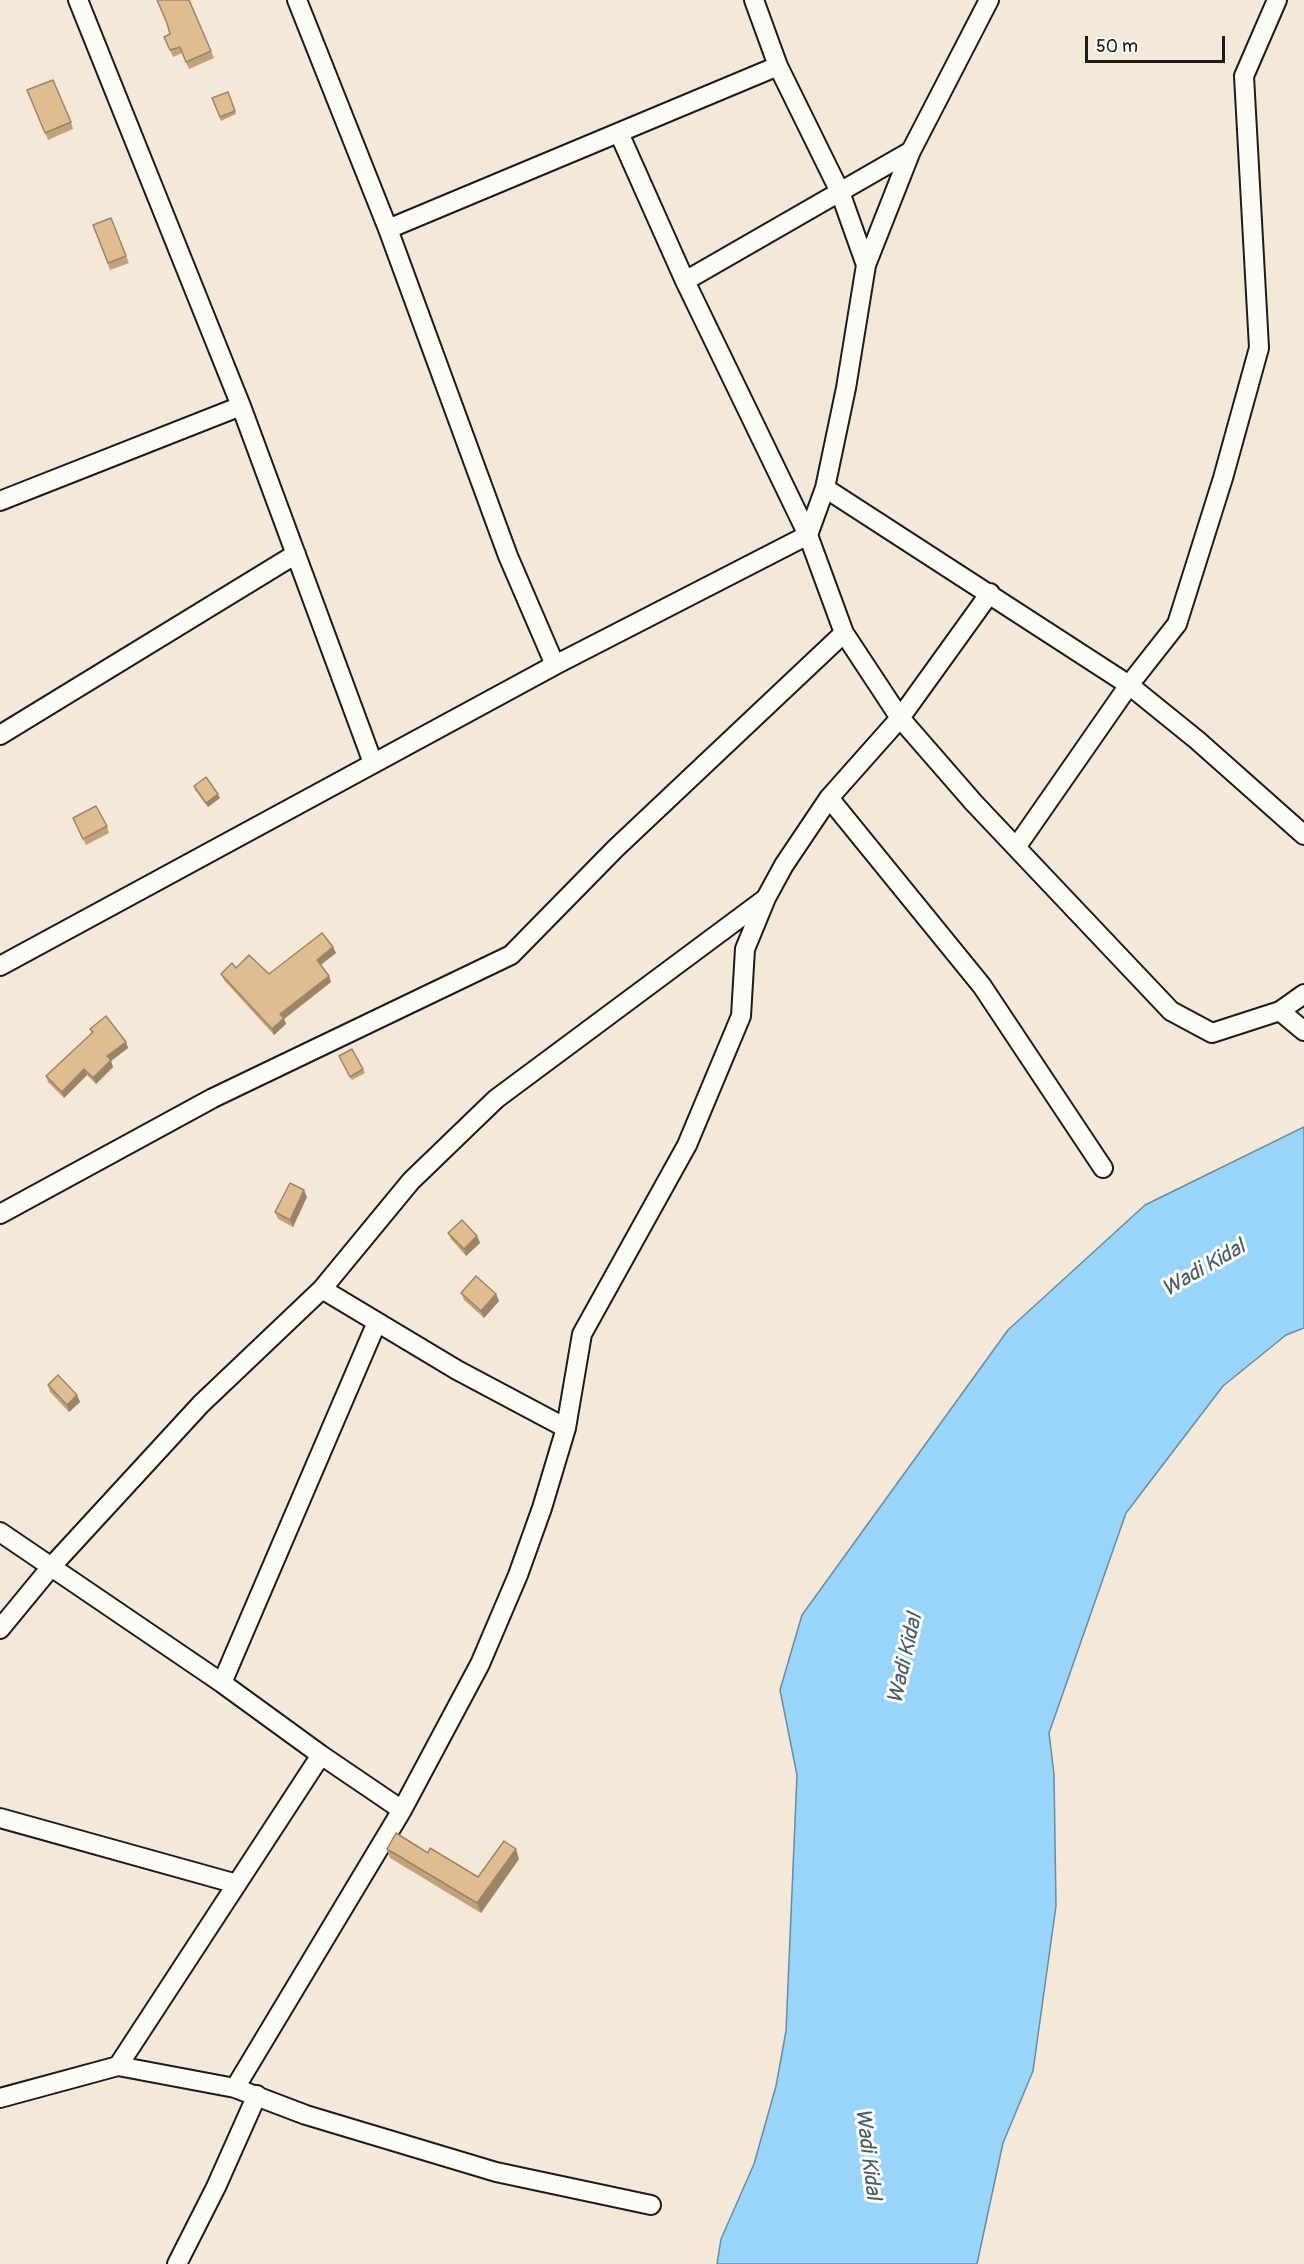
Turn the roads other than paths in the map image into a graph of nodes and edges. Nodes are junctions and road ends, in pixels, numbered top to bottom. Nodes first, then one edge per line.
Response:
1 (78, 0) edge
2 (297, 0) edge
3 (754, 0) edge
4 (988, 0) edge
5 (1277, 0) edge
6 (778, 66) junction
7 (620, 133) junction
8 (911, 151) junction
9 (840, 192) junction
10 (388, 230) junction
11 (866, 265) junction
12 (685, 281) junction
13 (241, 406) junction
14 (825, 488) junction
15 (0, 501) edge
16 (808, 535) junction
17 (296, 554) junction
18 (990, 593) junction
19 (844, 633) junction
20 (555, 665) junction
21 (1129, 685) junction
22 (900, 718) junction
23 (0, 735) edge
24 (373, 763) junction
25 (829, 798) junction
26 (1304, 835) edge
27 (1017, 846) junction
28 (766, 898) junction
29 (0, 966) edge
30 (1304, 994) edge
31 (1280, 1011) junction
32 (1304, 1031) edge
33 (1103, 1168) dead end
34 (0, 1214) edge
35 (322, 1289) junction
36 (377, 1322) junction
37 (566, 1428) junction
38 (0, 1532) edge
39 (51, 1567) junction
40 (0, 1629) edge
41 (222, 1683) junction
42 (321, 1755) junction
43 (402, 1810) junction
44 (0, 1818) edge
45 (237, 1884) junction
46 (118, 2066) junction
47 (235, 2088) junction
48 (257, 2095) junction
49 (0, 2098) edge
50 (651, 2205) dead end
51 (177, 2264) edge

1 - 13 street
2 - 10 street
3 - 6 street
4 - 8 street
5 - 21 street
6 - 7 street
6 - 9 street
7 - 10 street
7 - 12 street
8 - 9 street
8 - 11 street
9 - 11 street
9 - 12 street
10 - 20 street
11 - 14 street
12 - 16 street
13 - 15 street
13 - 17 street
14 - 16 street
14 - 18 street
16 - 19 street
16 - 20 street
17 - 23 street
17 - 24 street
18 - 21 street
18 - 22 street
19 - 22 street
19 - 34 street
20 - 24 street
21 - 26 street
21 - 27 street
22 - 25 street
22 - 27 street
24 - 29 street
25 - 28 street
25 - 33 street
27 - 31 street
28 - 35 street
28 - 37 street
30 - 31 street
31 - 32 street
35 - 36 street
35 - 39 street
36 - 37 street
36 - 41 street
37 - 43 street
38 - 39 street
39 - 40 street
39 - 41 street
41 - 42 street
42 - 43 street
42 - 45 street
43 - 47 street
44 - 45 street
45 - 46 street
46 - 47 street
46 - 49 street
47 - 48 street
48 - 50 street
48 - 51 street

